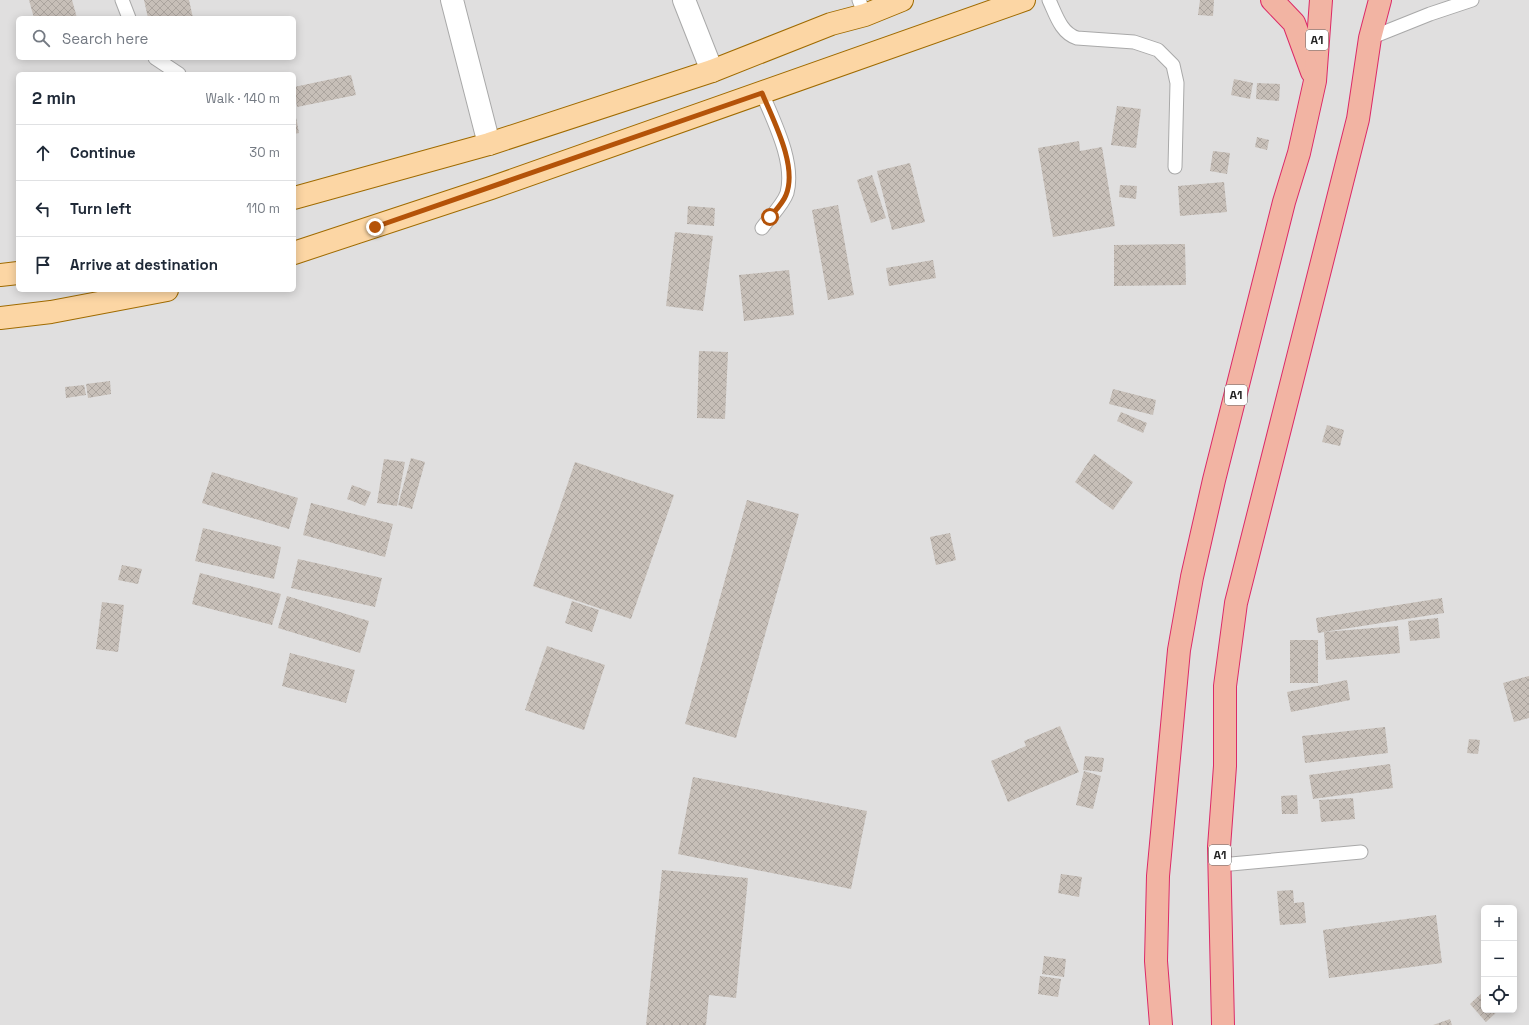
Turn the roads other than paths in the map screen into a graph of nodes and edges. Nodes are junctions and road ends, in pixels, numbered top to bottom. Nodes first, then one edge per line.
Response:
1 (122, 0) edge
2 (452, 0) edge
3 (684, 0) edge
4 (902, 0) edge
5 (1024, 0) edge
6 (1049, 0) edge
7 (1272, 0) edge
8 (1320, 0) edge
9 (1380, 0) edge
10 (1472, 0) edge
11 (1459, 2) edge
12 (862, 7) edge
13 (128, 16) edge
14 (1370, 38) junction
15 (158, 60) edge
16 (712, 71) junction
17 (176, 72) edge
18 (1315, 81) junction
19 (762, 93) junction
20 (490, 144) junction
21 (1175, 168) dead end
22 (296, 197) edge
23 (762, 228) dead end
24 (296, 252) edge
25 (16, 273) edge
26 (0, 275) edge
27 (156, 292) edge
28 (0, 318) edge
29 (1361, 852) dead end
30 (1220, 865) junction
31 (1161, 1025) edge
32 (1223, 1025) edge

1 - 13 lane
2 - 20 street
3 - 16 street
4 - 12 main road
5 - 19 main road
6 - 21 lane
7 - 18 highway
8 - 18 highway, A1
9 - 14 highway, A1
10 - 11 lane
11 - 14 lane
12 - 16 main road
14 - 30 highway, A1
15 - 17 lane
16 - 20 main road
18 - 31 highway, A1
19 - 23 lane
19 - 24 main road
20 - 22 main road
25 - 26 main road
27 - 28 main road
29 - 30 lane
30 - 32 highway, A1

